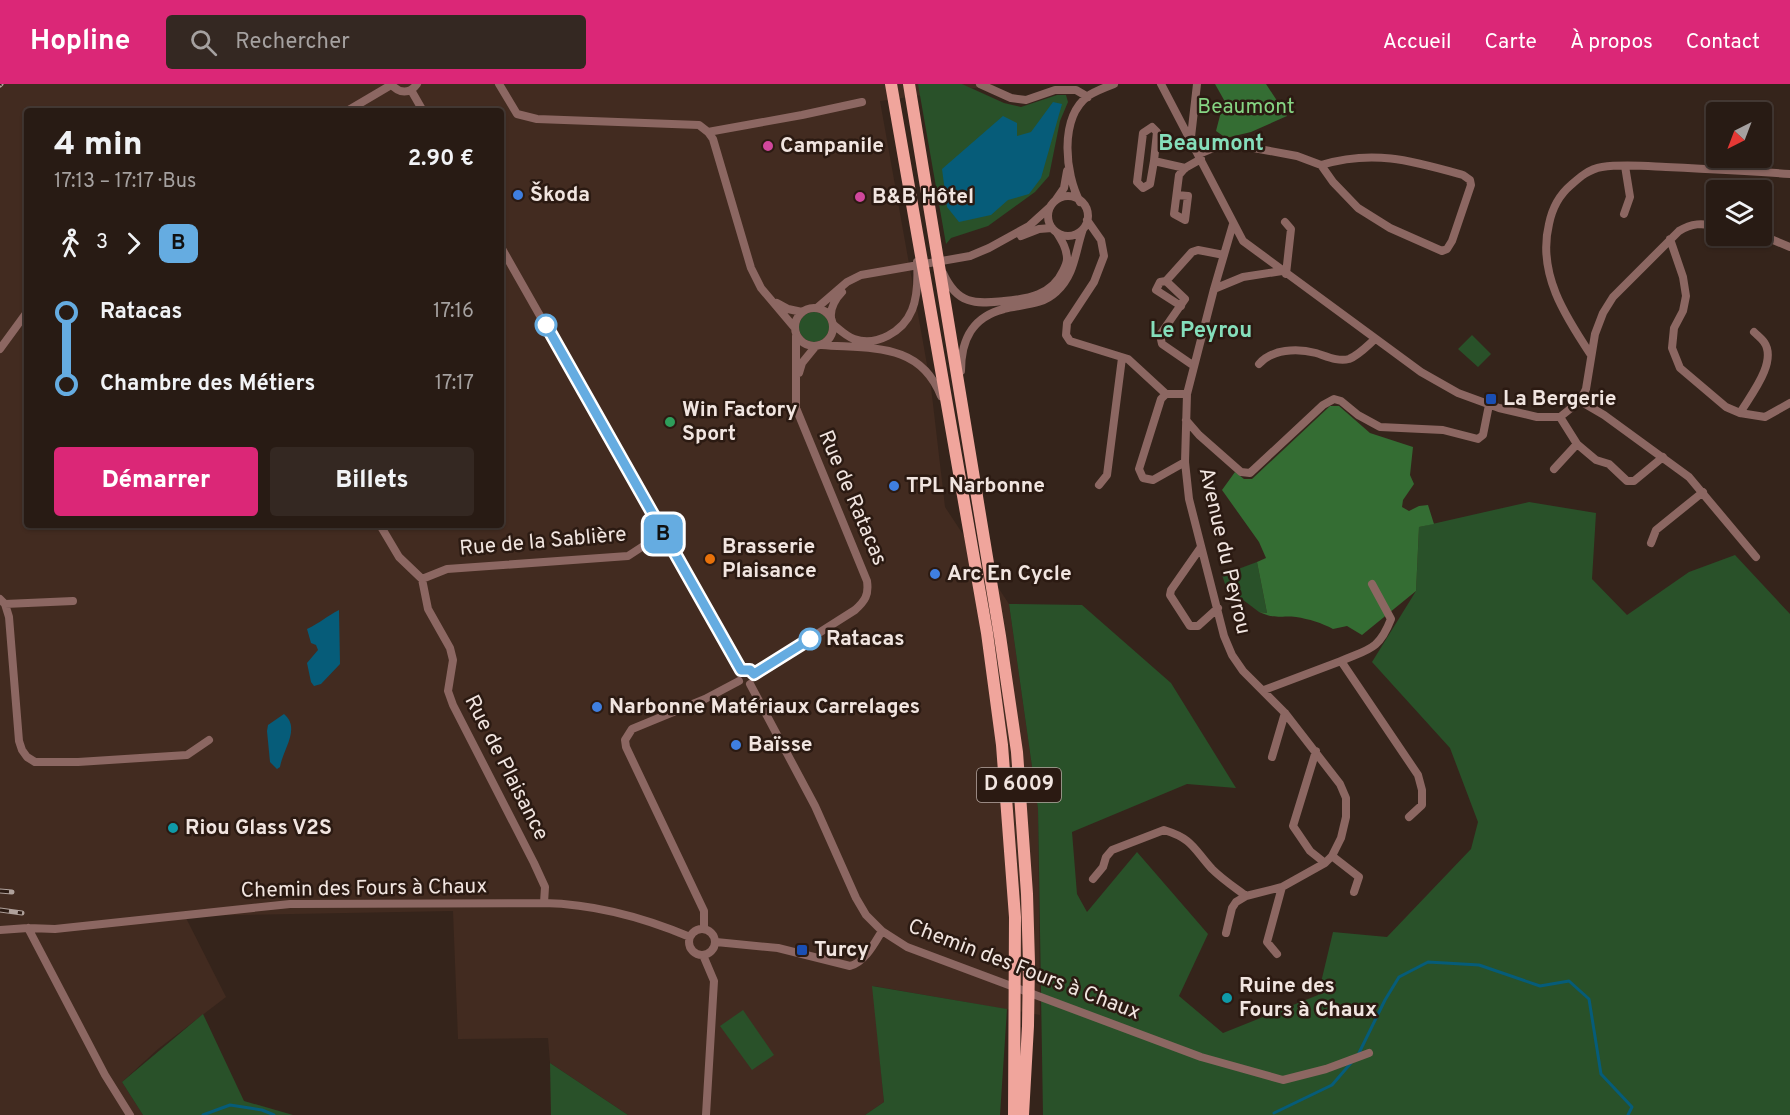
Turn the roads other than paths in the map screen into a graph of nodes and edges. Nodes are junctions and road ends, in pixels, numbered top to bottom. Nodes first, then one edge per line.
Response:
1 (391, 84) edge
2 (499, 84) edge
3 (891, 84) edge
4 (909, 84) edge
5 (980, 84) edge
6 (1114, 84) edge
7 (1161, 84) edge
8 (1197, 84) edge
9 (414, 87) edge
10 (1088, 97) junction
11 (862, 102) dead end
12 (352, 108) edge
13 (422, 108) edge
14 (708, 132) junction
15 (1191, 138) junction
16 (1200, 156) junction
17 (1154, 161) junction
18 (1068, 165) junction
19 (1322, 165) junction
20 (1625, 166) junction
21 (1185, 168) junction
22 (1790, 174) edge
23 (1177, 195) dead end
24 (1080, 202) junction
25 (1053, 204) junction
26 (1624, 214) dead end
27 (1285, 222) dead end
28 (1233, 224) junction
29 (1706, 224) edge
30 (1085, 225) junction
31 (917, 229) junction
32 (1055, 231) junction
33 (1670, 239) junction
34 (1772, 240) edge
35 (1790, 247) edge
36 (936, 249) junction
37 (504, 252) edge
38 (1224, 255) junction
39 (953, 262) junction
40 (906, 269) junction
41 (1284, 273) junction
42 (1166, 281) junction
43 (1214, 289) junction
44 (771, 300) junction
45 (1181, 306) junction
46 (818, 308) junction
47 (802, 312) junction
48 (24, 316) edge
49 (832, 321) junction
50 (795, 331) junction
51 (1754, 332) dead end
52 (1375, 339) junction
53 (818, 346) junction
54 (0, 349) edge
55 (1591, 356) junction
56 (1122, 358) junction
57 (1259, 364) dead end
58 (1194, 366) junction
59 (796, 385) junction
60 (1166, 394) junction
61 (1187, 394) junction
62 (960, 396) junction
63 (1580, 401) junction
64 (1790, 403) edge
65 (1489, 405) junction
66 (1740, 413) junction
67 (950, 417) junction
68 (1560, 417) junction
69 (1186, 420) junction
70 (1577, 444) junction
71 (1663, 457) junction
72 (1185, 462) junction
73 (1554, 469) dead end
74 (1100, 485) dead end
75 (1702, 492) junction
76 (382, 528) edge
77 (662, 531) junction
78 (1651, 543) dead end
79 (1201, 547) junction
80 (1756, 557) dead end
81 (422, 579) junction
82 (1372, 584) dead end
83 (3, 602) edge
84 (73, 602) dead end
85 (1218, 608) junction
86 (1341, 661) junction
87 (741, 670) junction
88 (754, 674) junction
89 (739, 681) junction
90 (750, 684) junction
91 (1264, 690) junction
92 (1285, 713) junction
93 (209, 740) dead end
94 (1316, 750) junction
95 (1272, 757) dead end
96 (1408, 817) dead end
97 (1332, 856) junction
98 (1325, 863) junction
99 (1093, 879) dead end
100 (1282, 886) junction
101 (1354, 892) dead end
102 (1246, 896) junction
103 (544, 903) junction
104 (28, 928) junction
105 (704, 928) junction
106 (0, 930) edge
107 (882, 931) junction
108 (1226, 933) dead end
109 (690, 937) junction
110 (716, 942) junction
111 (1277, 954) dead end
112 (703, 955) junction
113 (1369, 1053) dead end
114 (130, 1115) edge
115 (705, 1115) edge
116 (1014, 1115) edge
117 (1023, 1115) edge

1 - 9 street
1 - 12 street
2 - 14 street
3 - 31 main road, D 6009
4 - 36 main road, D 6009
5 - 10 street
6 - 10 street
7 - 15 street
8 - 15 street
9 - 13 street
10 - 18 street
11 - 14 street
14 - 44 street
15 - 16 street
16 - 19 street
16 - 21 street
16 - 28 street
17 - 17 street
17 - 21 street
18 - 24 street
18 - 25 street
19 - 19 street
20 - 22 street
20 - 26 street
20 - 55 street
21 - 23 street
24 - 25 street
24 - 30 street
25 - 32 street
25 - 39 street
27 - 41 street
28 - 38 street, Avenue du Peyrou
28 - 41 street
29 - 33 street
30 - 32 street
30 - 56 street
30 - 62 street
31 - 49 street
31 - 67 main road, D 6009
32 - 36 street
32 - 39 street
33 - 55 street
33 - 66 street
34 - 35 street
36 - 62 main road, D 6009
37 - 77 street
38 - 42 street
38 - 43 street, Avenue du Peyrou
39 - 40 street
40 - 46 street
40 - 49 street
41 - 43 street
41 - 52 street
42 - 45 street
42 - 45 street
43 - 58 street, Avenue du Peyrou
44 - 47 street
44 - 50 street
45 - 58 street
46 - 47 street
46 - 49 street
47 - 50 street
48 - 54 street
49 - 53 street
50 - 53 street
50 - 59 street, Rue de Ratacas
51 - 66 street
52 - 57 street
52 - 65 street
53 - 59 street, Rue de Ratacas
53 - 67 street
55 - 63 street
56 - 60 street
56 - 74 street
58 - 61 street, Avenue du Peyrou
59 - 88 street, Rue de Ratacas
60 - 61 street
60 - 72 street
61 - 69 street, Avenue du Peyrou
62 - 117 main road, D 6009
63 - 68 street
63 - 71 street
64 - 66 street
65 - 68 street
65 - 69 street
67 - 116 main road, D 6009
68 - 70 street
69 - 72 street, Avenue du Peyrou
70 - 71 street
70 - 73 street
71 - 75 street
72 - 79 street, Avenue du Peyrou
75 - 78 street
75 - 80 street
76 - 81 street
77 - 81 street, Rue de la Sablière
77 - 87 street
79 - 85 street, Avenue du Peyrou
79 - 85 street
81 - 103 street, Rue de Plaisance
82 - 86 street
83 - 84 street
83 - 93 street
85 - 91 street, Avenue du Peyrou
86 - 91 street
86 - 96 street
87 - 88 street
87 - 89 street
88 - 90 street
89 - 90 street
89 - 105 street
90 - 107 street
91 - 92 street, Avenue du Peyrou
92 - 94 street, Avenue du Peyrou
92 - 95 street
94 - 97 street, Avenue du Peyrou
94 - 98 street
97 - 98 street, Avenue du Peyrou
97 - 101 street
98 - 100 street, Avenue du Peyrou
99 - 102 street
100 - 102 street, Avenue du Peyrou
100 - 111 street
102 - 108 street
103 - 104 street, Chemin des Fours à Chaux
103 - 109 street, Chemin des Fours à Chaux
104 - 106 street, Chemin des Fours à Chaux
104 - 114 street
105 - 109 street
105 - 110 street
107 - 110 street, Chemin des Fours à Chaux
107 - 113 street, Chemin des Fours à Chaux
109 - 112 street
110 - 112 street
112 - 115 street

